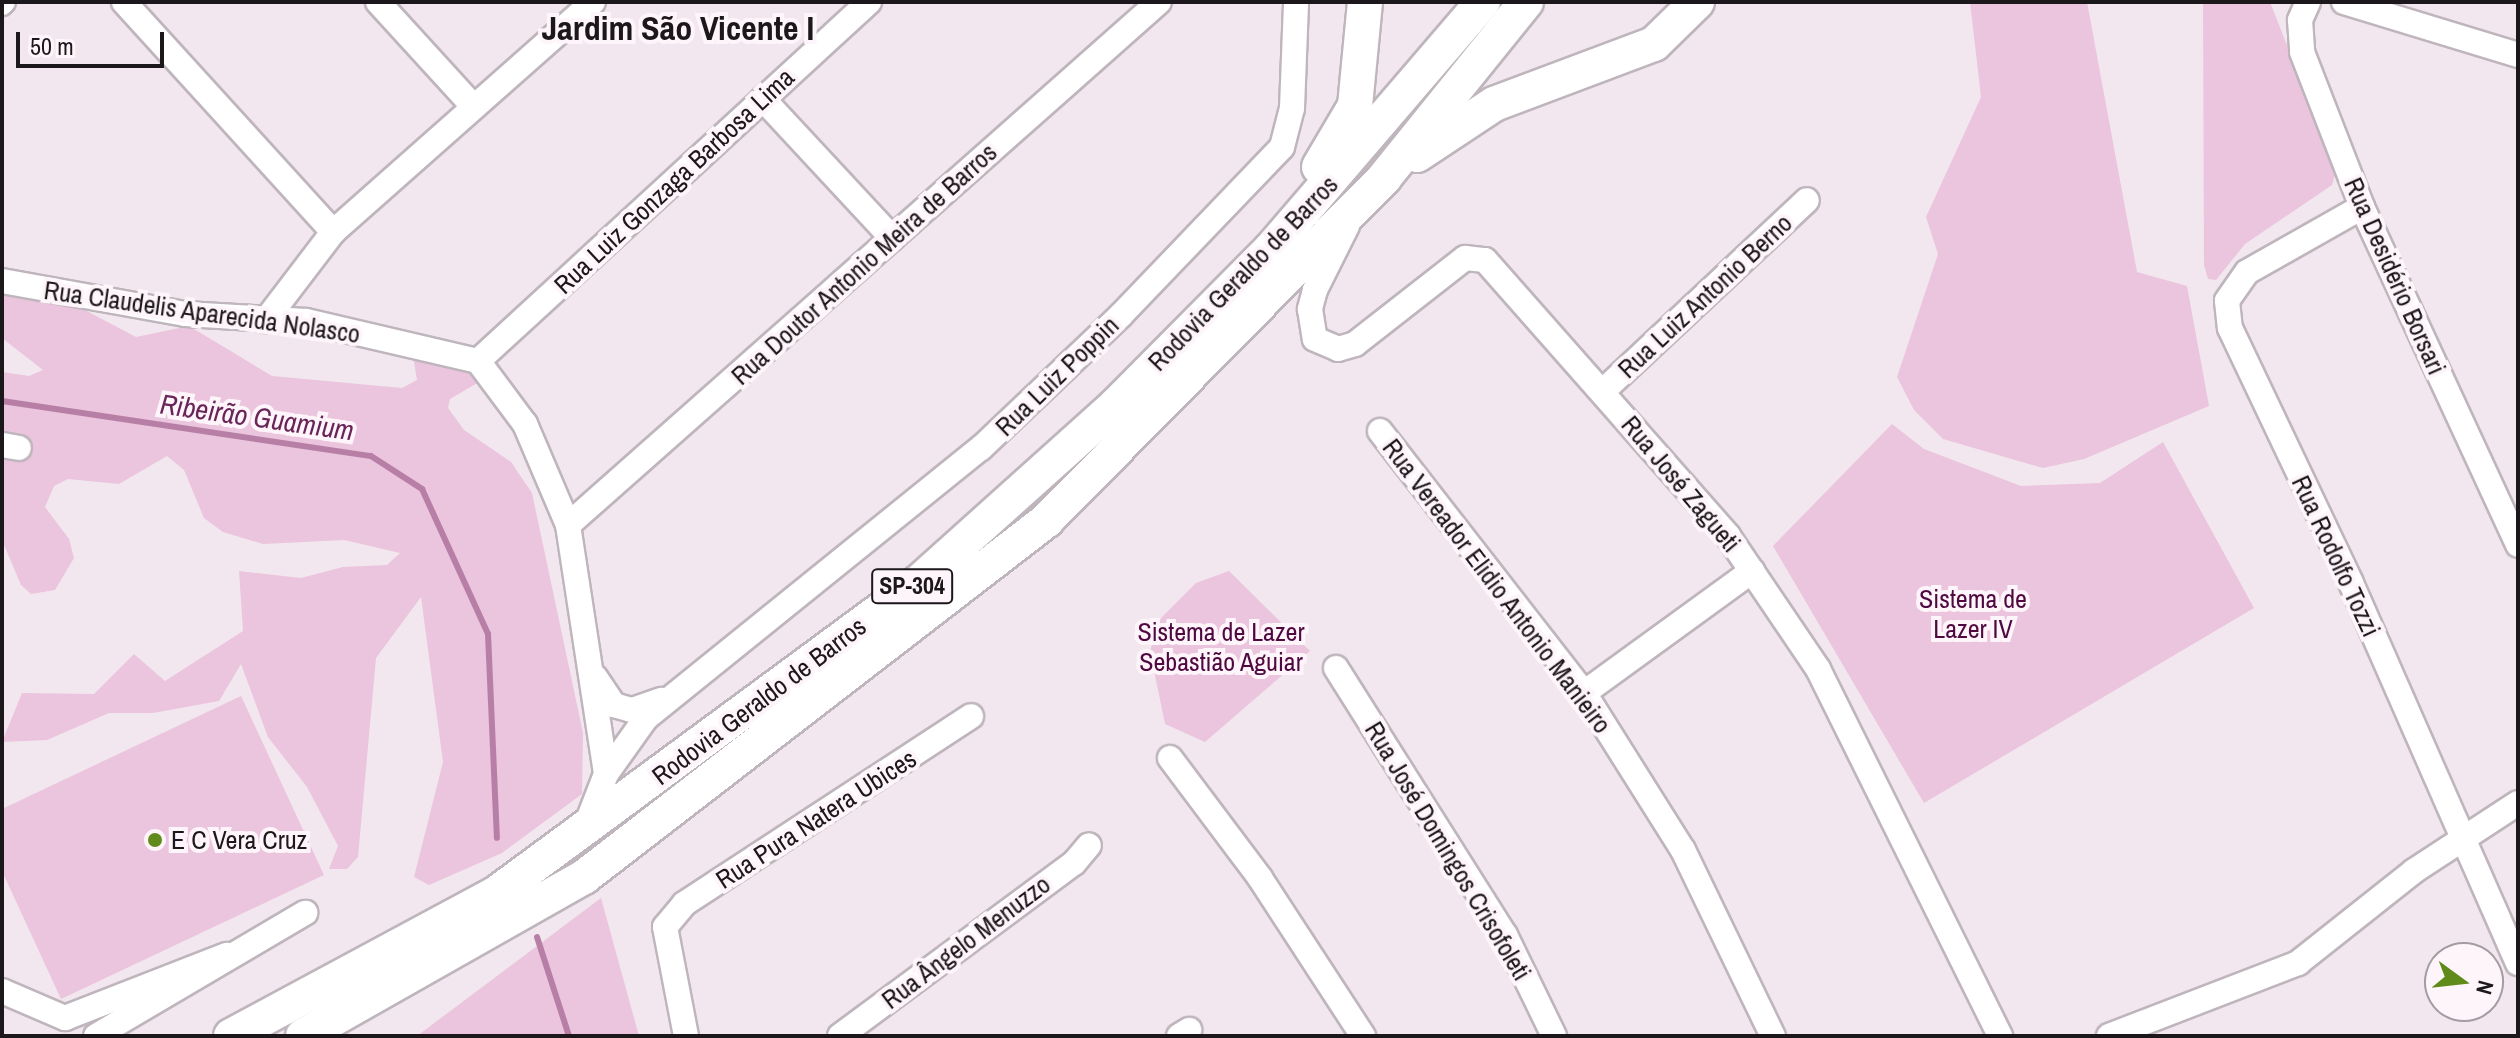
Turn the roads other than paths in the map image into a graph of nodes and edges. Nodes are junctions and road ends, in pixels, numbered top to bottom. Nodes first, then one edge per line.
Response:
1 (124, 2) edge
2 (378, 2) edge
3 (593, 2) edge
4 (869, 2) edge
5 (1159, 2) edge
6 (1296, 2) edge
7 (1365, 2) edge
8 (1483, 2) edge
9 (1526, 2) edge
10 (1697, 2) edge
11 (2308, 2) edge
12 (2344, 2) edge
13 (2518, 55) edge
14 (763, 99) junction
15 (474, 107) junction
16 (1384, 178) junction
17 (1807, 200) dead end
18 (2362, 207) junction
19 (1355, 209) junction
20 (333, 232) junction
21 (892, 238) junction
22 (2, 281) edge
23 (266, 320) junction
24 (478, 361) junction
25 (1151, 369) junction
26 (1603, 391) junction
27 (1380, 431) dead end
28 (568, 525) junction
29 (2518, 545) edge
30 (1752, 571) junction
31 (588, 661) junction
32 (1336, 668) dead end
33 (700, 675) junction
34 (1584, 693) junction
35 (971, 716) dead end
36 (1170, 758) dead end
37 (606, 774) junction
38 (2518, 803) edge
39 (585, 828) junction
40 (2461, 837) junction
41 (1089, 845) dead end
42 (305, 913) dead end
43 (227, 955) junction
44 (2518, 963) edge
45 (2, 991) edge
46 (96, 1036) edge
47 (231, 1036) edge
48 (303, 1036) edge
49 (686, 1036) edge
50 (840, 1036) edge
51 (1363, 1036) edge
52 (1554, 1036) edge
53 (1773, 1036) edge
54 (2000, 1036) edge
55 (2109, 1036) edge

1 - 20 street
2 - 15 street
3 - 15 street
4 - 14 street, Rua Luiz Gonzaga Barbosa Lima
5 - 21 street, Rua Doutor Antonio Meira de Barros
6 - 33 street, Rua Luiz Poppin
7 - 25 highway
8 - 25 highway, Rodovia Geraldo de Barros / SP-304
9 - 16 highway, Rodovia Geraldo de Barros / SP-304
10 - 16 highway
11 - 18 street, Rua Desidério Borsari
12 - 13 street
14 - 21 street
14 - 24 street, Rua Luiz Gonzaga Barbosa Lima
15 - 20 street
16 - 19 highway, Rodovia Geraldo de Barros / SP-304
17 - 26 street, Rua Luiz Antonio Berno
18 - 29 street, Rua Desidério Borsari
18 - 40 street, Rua Rodolfo Tozzi
19 - 26 street, Rua José Zagueti
19 - 48 highway, Rodovia Geraldo de Barros / SP-304
20 - 23 street
21 - 28 street, Rua Doutor Antonio Meira de Barros
22 - 23 street, Rua Claudelis Aparecida Nolasco
23 - 24 street, Rua Claudelis Aparecida Nolasco
24 - 28 street
25 - 39 highway, Rodovia Geraldo de Barros / SP-304
26 - 30 street, Rua José Zagueti
27 - 34 street, Rua Vereador Elidio Antonio Manieiro
28 - 31 street
30 - 34 street
30 - 54 street, Rua José Zagueti
31 - 33 street, Rua Luiz Poppin
31 - 37 street
32 - 52 street, Rua José Domingos Crisofoleti
33 - 37 street, Rua Luiz Poppin
34 - 53 street, Rua Vereador Elidio Antonio Manieiro
35 - 49 street, Rua Pura Natera Ubices
36 - 51 street
37 - 39 street
38 - 40 street
39 - 47 highway, Rodovia Geraldo de Barros / SP-304
40 - 44 street, Rua Rodolfo Tozzi
40 - 55 street
41 - 50 street, Rua Ângelo Menuzzo
42 - 43 street
43 - 45 street
43 - 46 street

